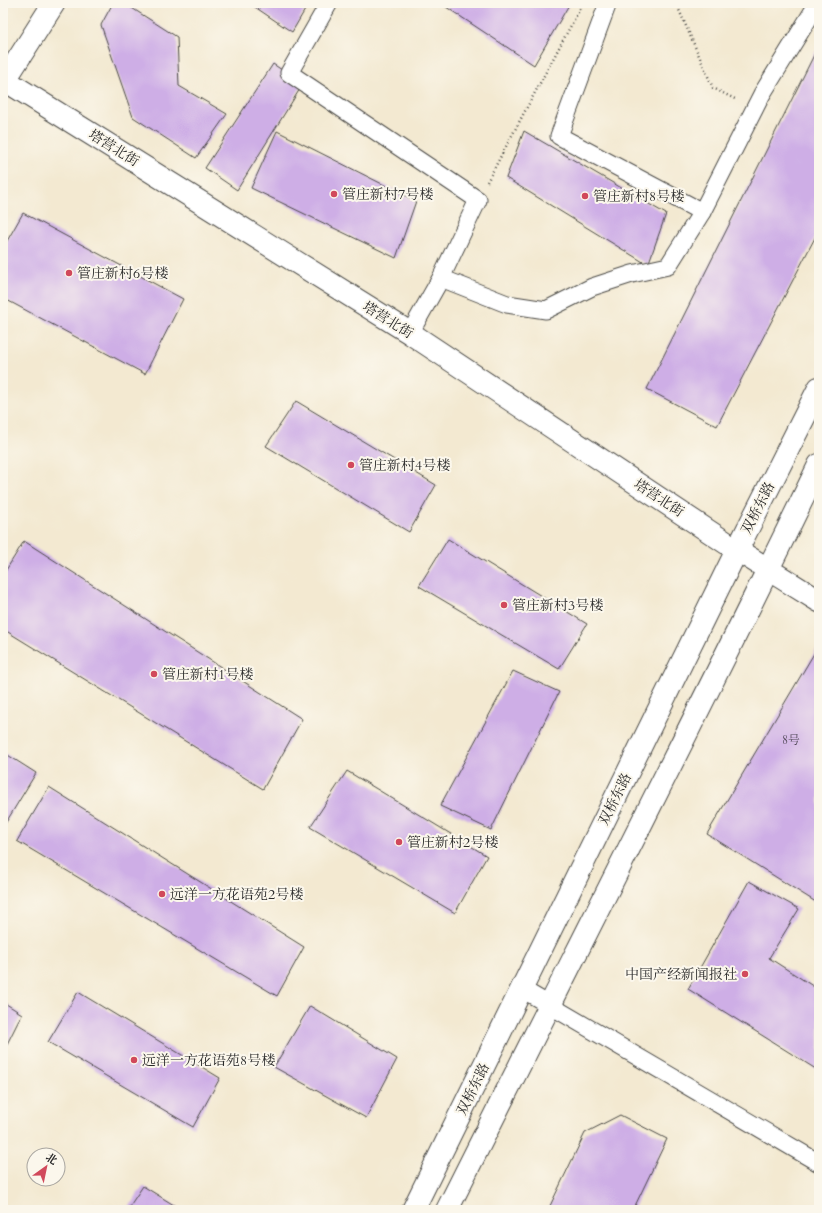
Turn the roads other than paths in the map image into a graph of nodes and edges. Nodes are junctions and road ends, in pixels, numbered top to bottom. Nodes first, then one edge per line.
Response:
1 (54, 3) edge
2 (329, 3) edge
3 (608, 3) edge
4 (818, 3) edge
5 (4, 80) edge
6 (702, 212) junction
7 (441, 278) junction
8 (410, 333) junction
9 (819, 388) edge
10 (819, 465) edge
11 (737, 550) junction
12 (768, 570) junction
13 (819, 601) edge
14 (522, 988) junction
15 (550, 1005) junction
16 (819, 1163) edge
17 (413, 1210) edge
18 (447, 1210) edge

1 - 5 street
2 - 7 street
3 - 6 street
4 - 6 street
5 - 8 street, 塔营北街
6 - 7 street
7 - 8 street
8 - 11 street, 塔营北街
9 - 11 street, 双桥东路
10 - 12 street
11 - 12 street, 塔营北街
11 - 14 street, 双桥东路
12 - 13 street, 塔营北街
12 - 15 street
14 - 15 street
14 - 17 street, 双桥东路
15 - 16 street
15 - 18 street

